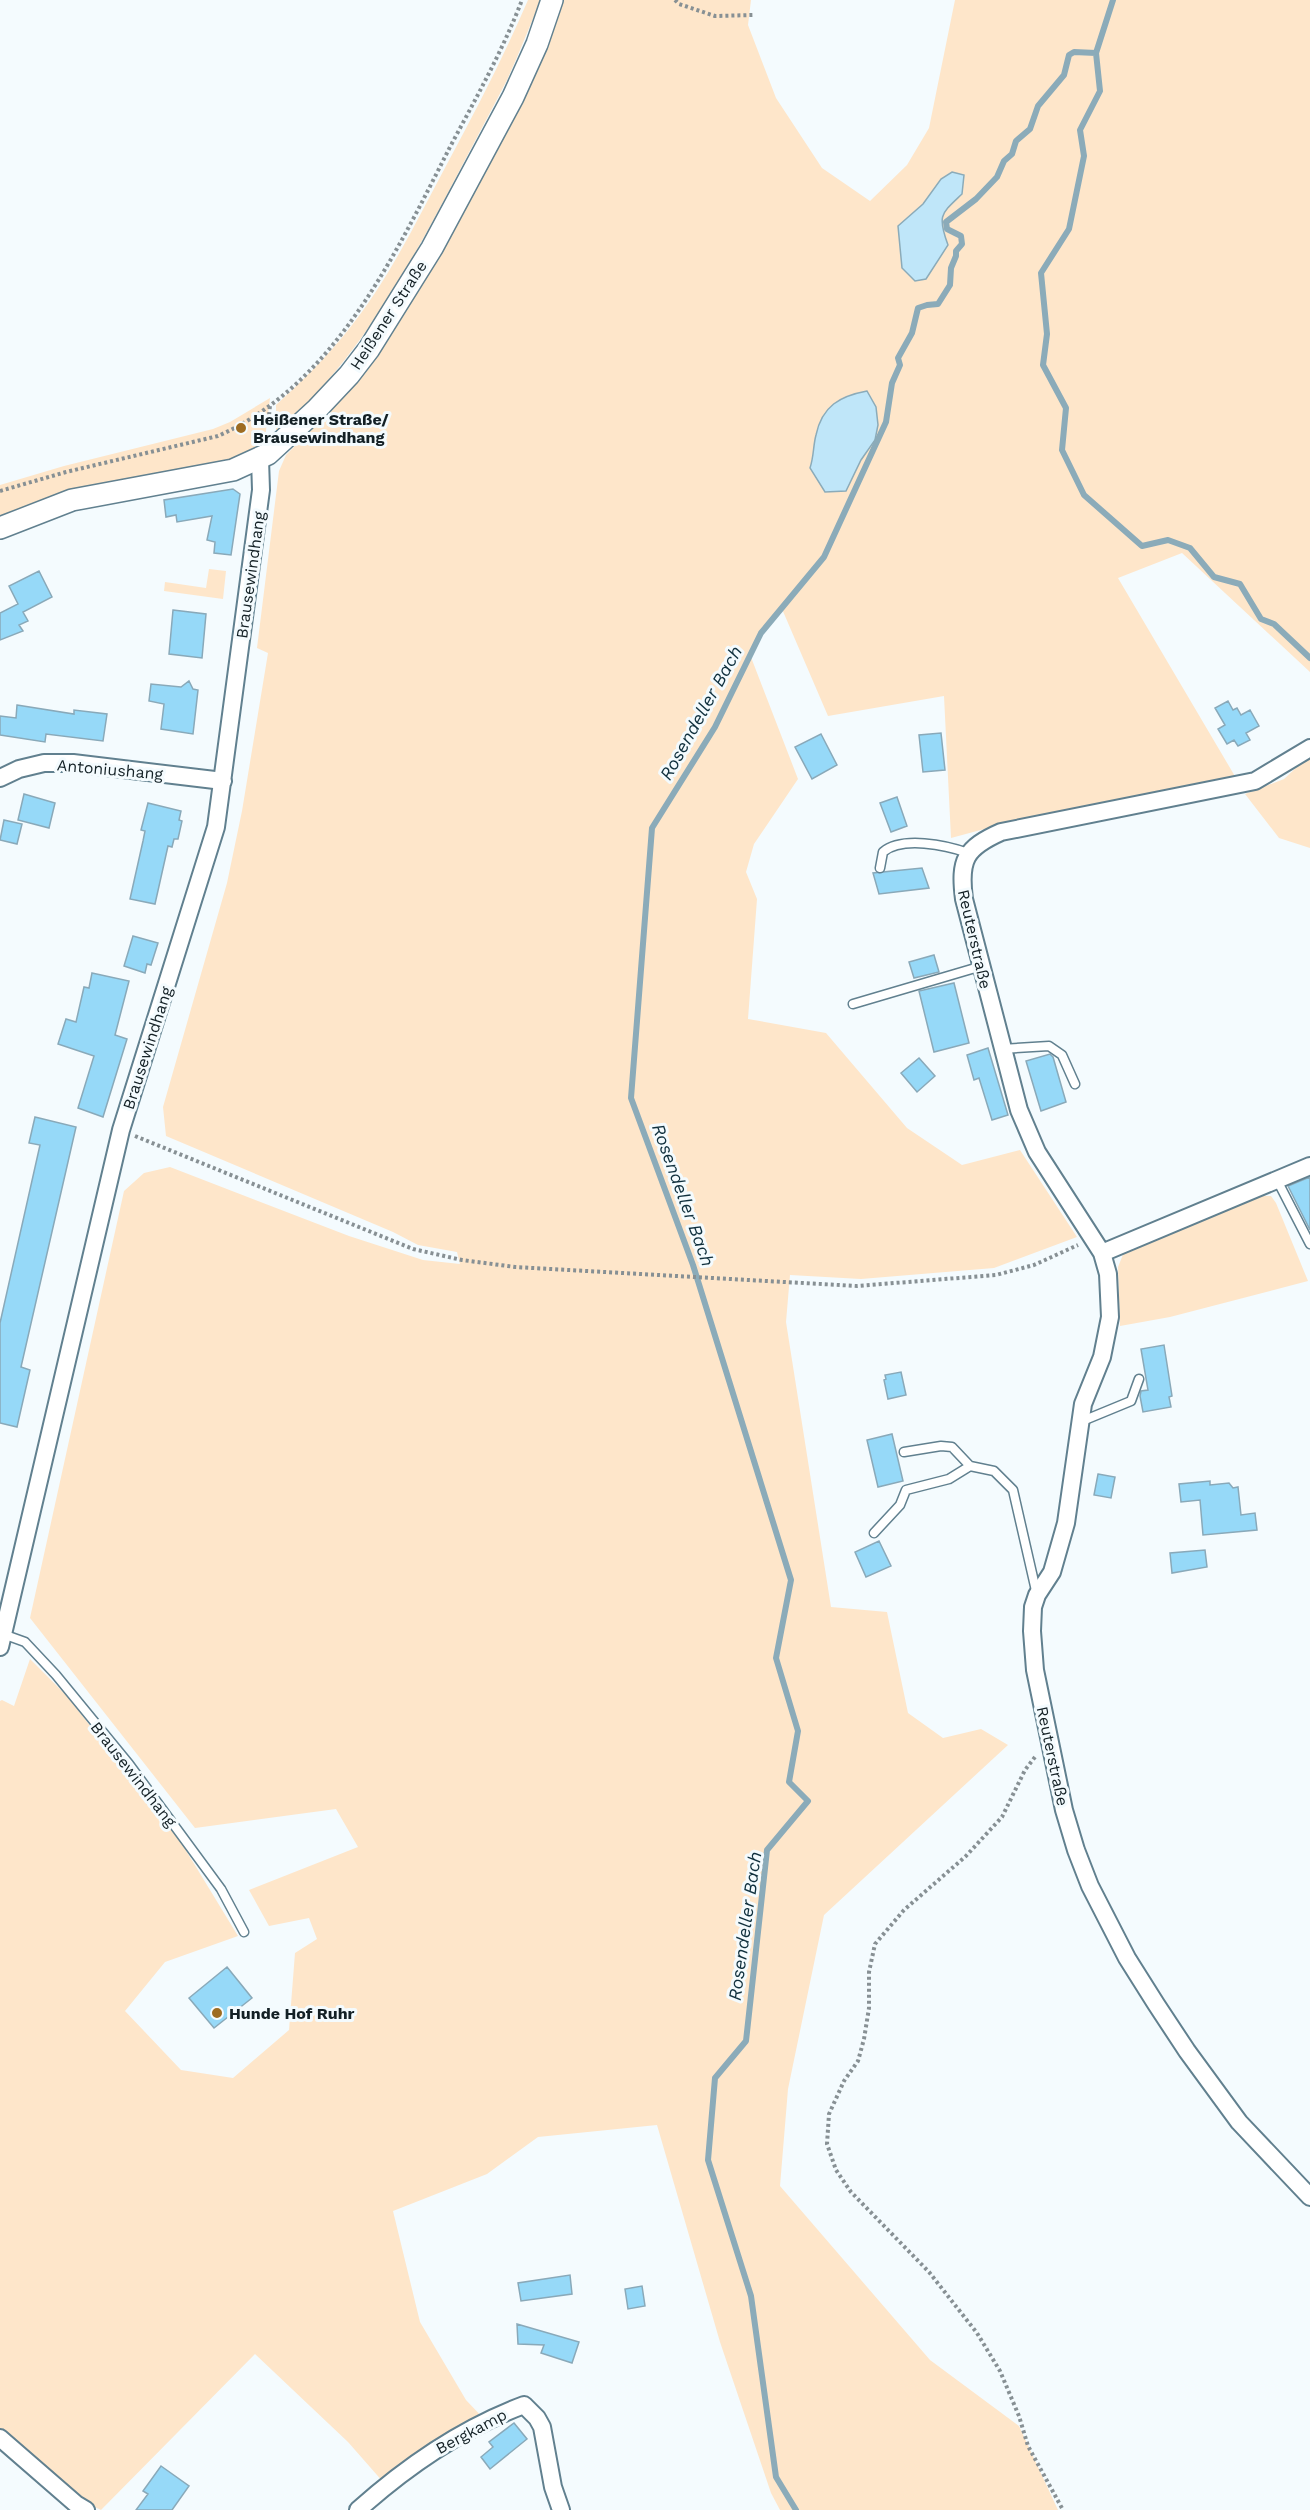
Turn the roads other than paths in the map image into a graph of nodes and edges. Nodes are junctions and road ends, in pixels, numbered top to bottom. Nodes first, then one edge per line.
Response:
1 (552, 0) edge
2 (260, 459) junction
3 (0, 528) edge
4 (1310, 748) edge
5 (0, 778) edge
6 (223, 781) junction
7 (968, 853) junction
8 (880, 868) dead end
9 (981, 966) junction
10 (853, 1004) dead end
11 (1002, 1049) junction
12 (1074, 1084) dead end
13 (1310, 1166) edge
14 (1277, 1180) junction
15 (1310, 1244) edge
16 (1102, 1253) junction
17 (1139, 1379) dead end
18 (1080, 1422) junction
19 (904, 1452) dead end
20 (970, 1466) junction
21 (874, 1533) dead end
22 (1037, 1595) junction
23 (1, 1638) edge
24 (244, 1932) dead end
25 (1310, 2197) edge
26 (0, 2438) edge
27 (86, 2510) edge
28 (358, 2510) edge
29 (561, 2510) edge

1 - 2 street, Heißener Straße
2 - 3 street, Heißener Straße
2 - 6 street, Brausewindhang
4 - 7 street
5 - 6 street, Antoniushang
6 - 23 street, Brausewindhang
7 - 8 lane
7 - 9 street, Reuterstraße
9 - 10 lane
9 - 11 street, Reuterstraße
11 - 12 lane
11 - 16 street, Reuterstraße
13 - 14 street
14 - 15 lane
14 - 16 street
16 - 18 street, Reuterstraße
17 - 18 lane
18 - 22 street, Reuterstraße
19 - 20 lane
20 - 21 lane
20 - 22 lane
22 - 25 street, Reuterstraße
23 - 24 lane, Brausewindhang
26 - 27 street
28 - 29 street, Bergkamp

